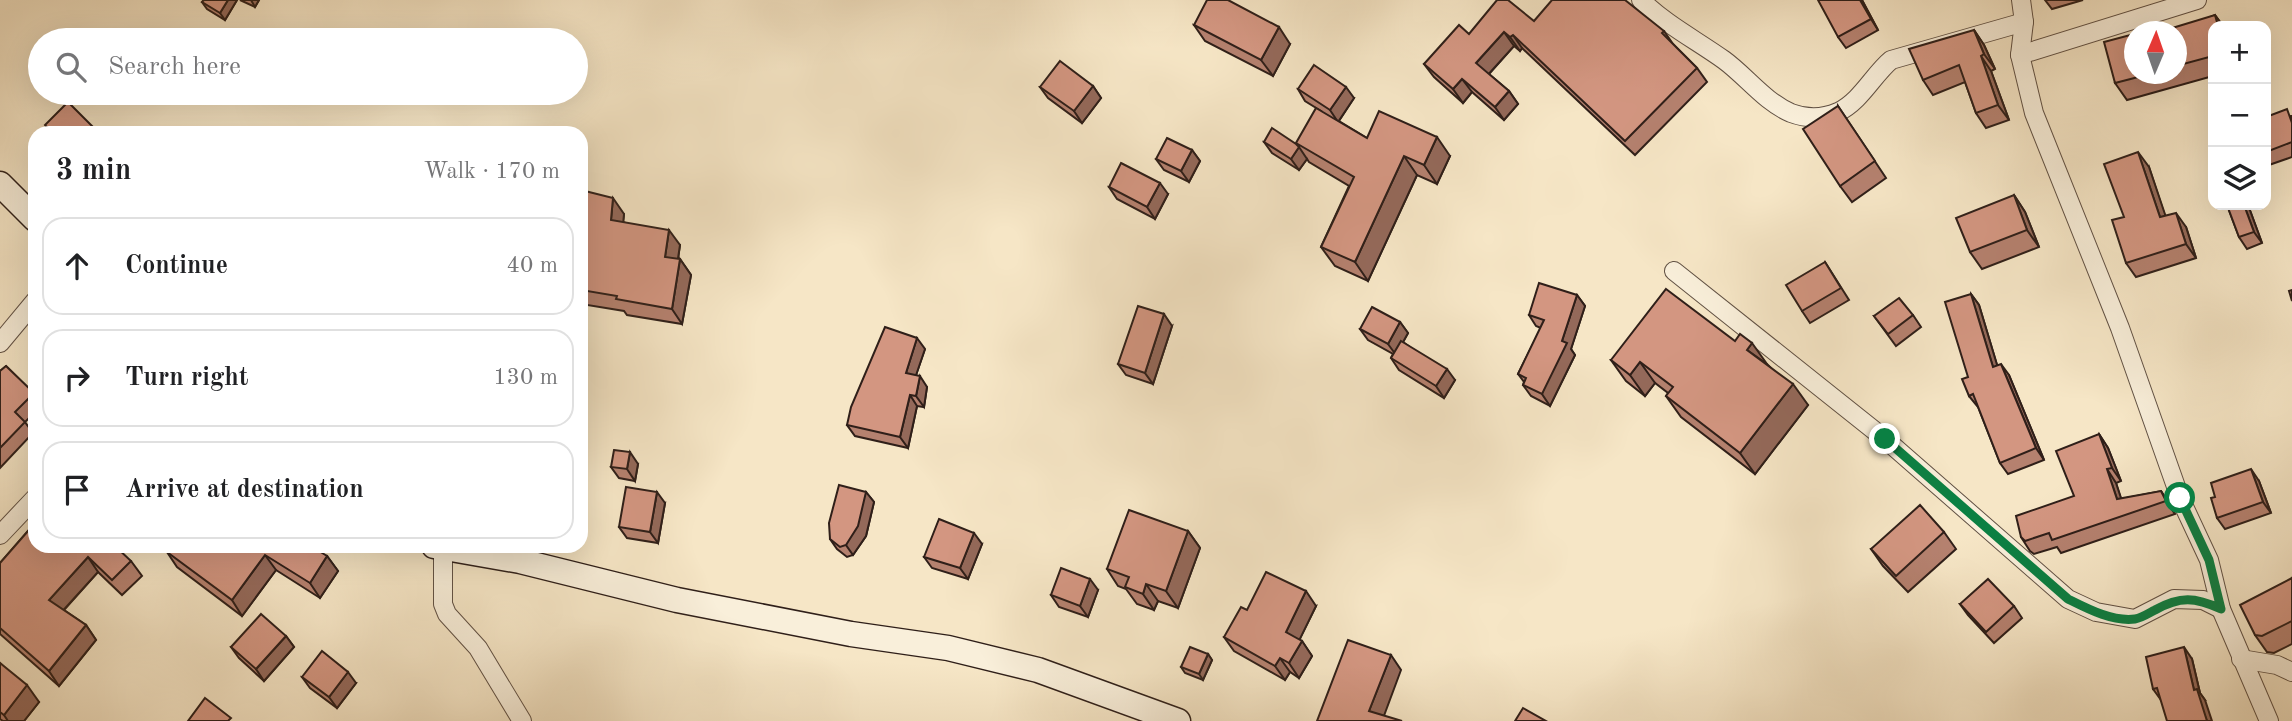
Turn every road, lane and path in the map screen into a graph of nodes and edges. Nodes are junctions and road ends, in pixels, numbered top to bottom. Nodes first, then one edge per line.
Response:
1 (1641, 0) edge
2 (2021, 0) edge
3 (2197, 0) edge
4 (2024, 22) junction
5 (2020, 55) junction
6 (0, 184) edge
7 (28, 212) edge
8 (1674, 271) dead end
9 (28, 309) edge
10 (0, 343) edge
11 (28, 505) edge
12 (0, 535) edge
13 (439, 553) edge
14 (470, 553) edge
15 (2221, 609) junction
16 (2241, 659) junction
17 (2292, 672) edge
18 (522, 721) edge
19 (1178, 721) edge
20 (2269, 721) edge

1 - 4 street
2 - 4 street
3 - 5 street
4 - 5 street
5 - 15 street
6 - 7 main road
8 - 15 street
9 - 10 street
11 - 12 street
13 - 18 street
14 - 19 main road
15 - 16 street
16 - 17 street
16 - 20 street

